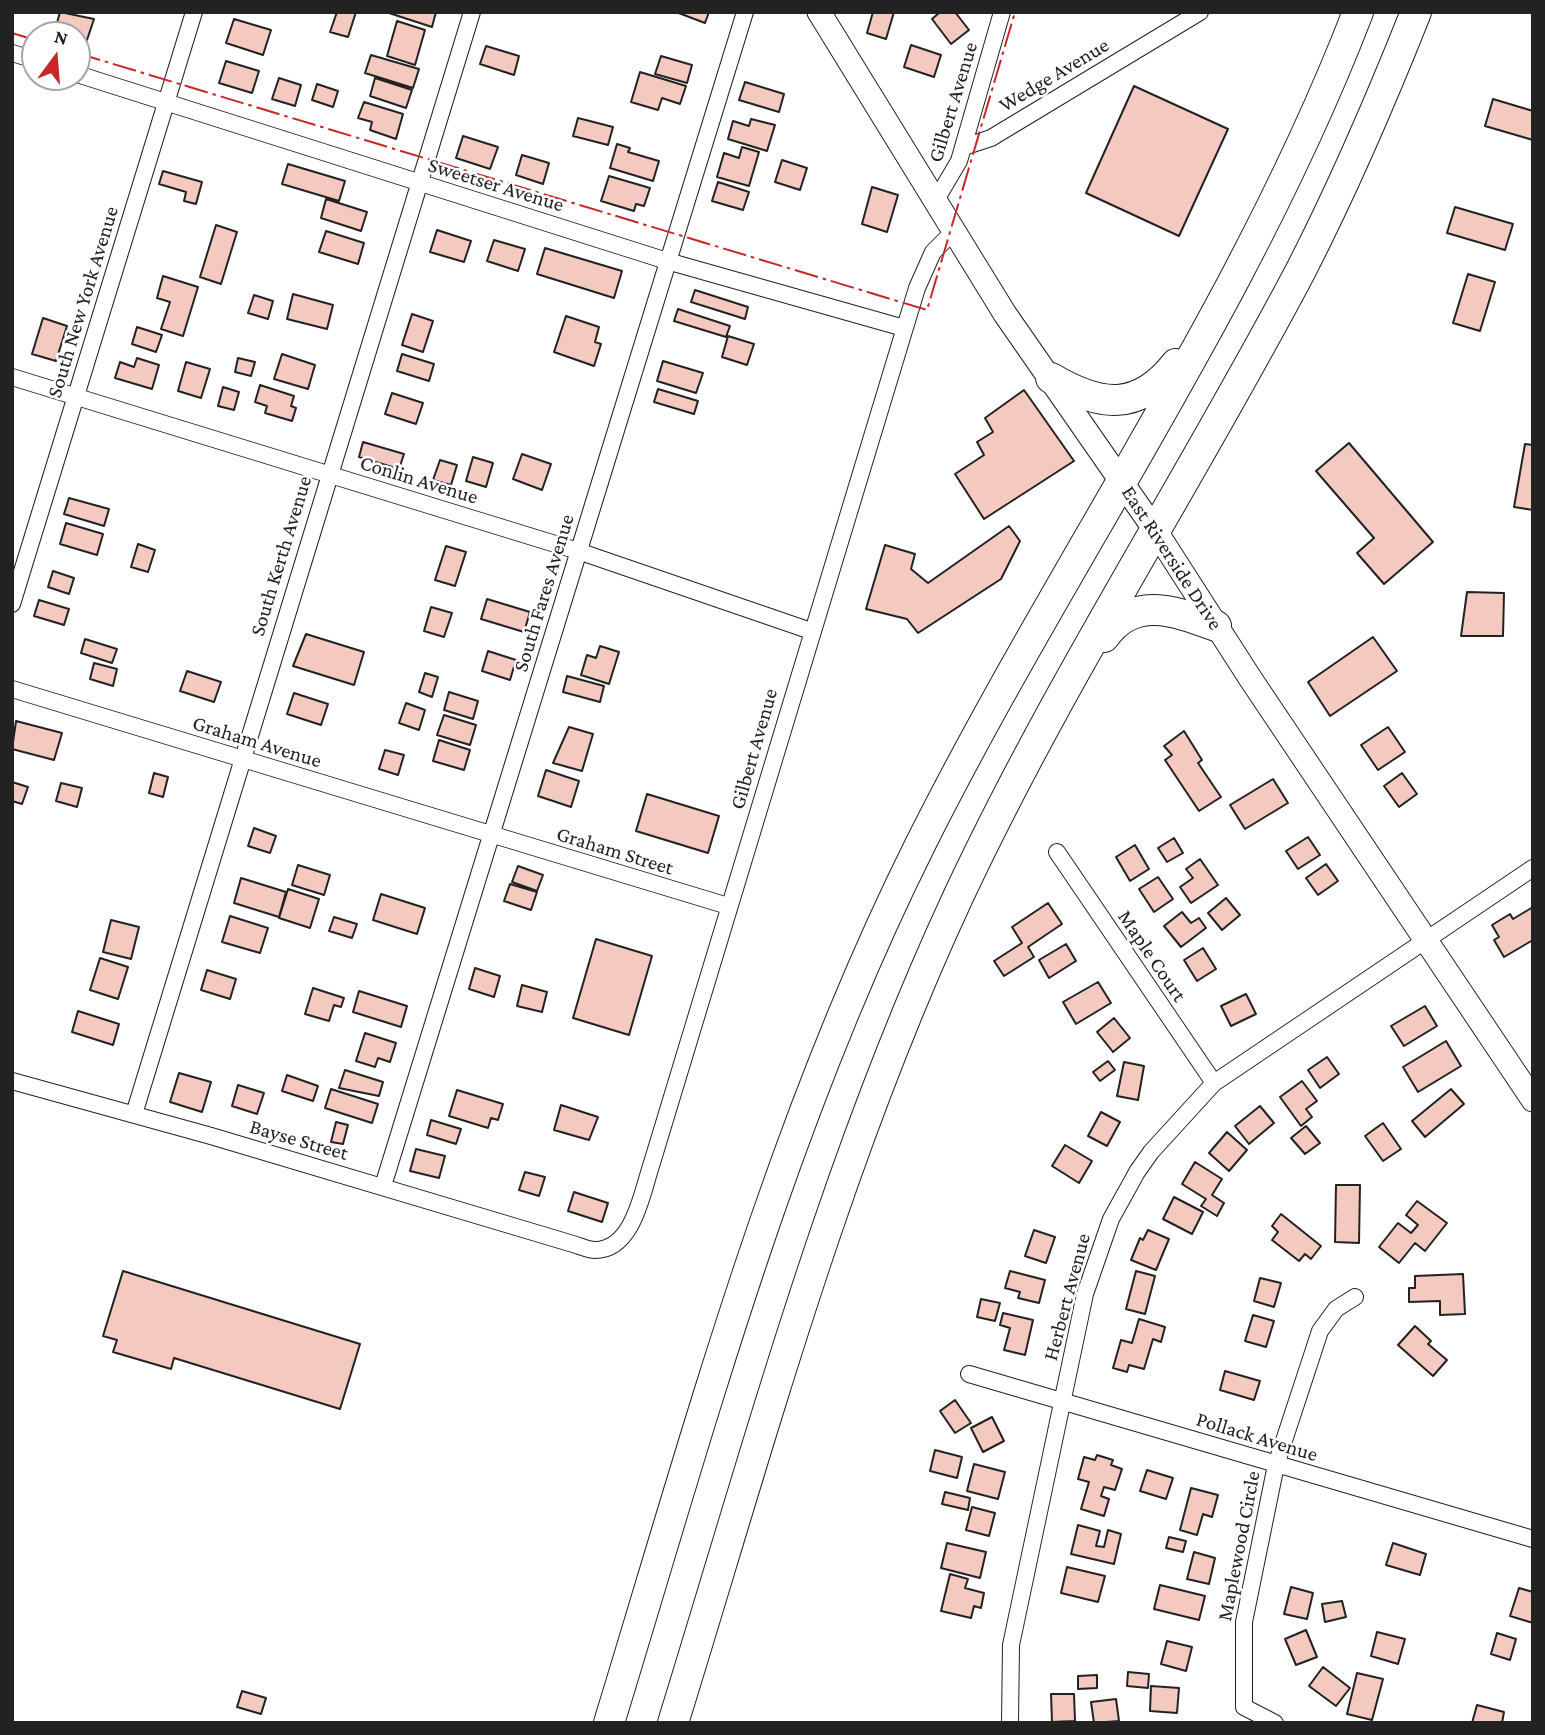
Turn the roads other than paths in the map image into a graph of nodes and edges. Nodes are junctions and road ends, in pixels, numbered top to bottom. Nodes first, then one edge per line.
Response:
1 (194, 12) edge
2 (472, 12) edge
3 (745, 12) edge
4 (819, 12) edge
5 (1002, 12) edge
6 (1200, 12) edge
7 (1358, 12) edge
8 (1416, 12) edge
9 (91, 79) edge
10 (166, 104) junction
11 (964, 147) junction
12 (419, 183) junction
13 (936, 200) junction
14 (955, 230) junction
15 (667, 261) junction
16 (1215, 314) junction
17 (904, 328) junction
18 (12, 377) edge
19 (1051, 378) junction
20 (76, 397) junction
21 (328, 475) junction
22 (1122, 480) junction
23 (1155, 530) junction
24 (578, 551) junction
25 (12, 604) edge
26 (1216, 625) junction
27 (811, 631) junction
28 (12, 689) edge
29 (1061, 696) junction
30 (241, 759) junction
31 (490, 835) junction
32 (1057, 852) dead end
33 (1533, 868) edge
34 (728, 906) junction
35 (1424, 940) junction
36 (12, 1082) edge
37 (1214, 1083) junction
38 (1533, 1100) edge
39 (134, 1114) junction
40 (383, 1186) junction
41 (573, 1244) joint
42 (1354, 1297) dead end
43 (969, 1374) dead end
44 (1061, 1402) junction
45 (1276, 1465) junction
46 (1533, 1539) edge
47 (609, 1723) edge
48 (673, 1723) edge
49 (1010, 1723) edge
50 (1275, 1723) edge

1 - 10 street, South New York Avenue
2 - 12 street, South Kerth Avenue
3 - 15 street, South Fares Avenue
4 - 13 street, East Riverside Drive
5 - 11 street, Gilbert Avenue
6 - 11 street, Wedge Avenue
7 - 16 highway
8 - 23 highway
9 - 10 street, Sweetser Avenue
10 - 12 street, Sweetser Avenue
10 - 20 street, South New York Avenue
11 - 13 street, Gilbert Avenue
12 - 15 street, Sweetser Avenue
12 - 21 street, South Kerth Avenue
13 - 14 street, East Riverside Drive
14 - 17 street, Gilbert Avenue
14 - 19 street, East Riverside Drive
15 - 17 street, Sweetser Avenue
15 - 24 street, South Fares Avenue
16 - 19 highway
16 - 22 highway
17 - 27 street, Gilbert Avenue
18 - 20 street, Conlin Avenue
19 - 22 street, East Riverside Drive
20 - 21 street, Conlin Avenue
20 - 25 street, South New York Avenue
21 - 24 street, Conlin Avenue
21 - 30 street, South Kerth Avenue
22 - 23 street, East Riverside Drive
22 - 47 highway
23 - 26 street, East Riverside Drive
23 - 29 highway
24 - 27 street, Conlin Avenue
24 - 31 street, South Fares Avenue
26 - 29 highway
26 - 35 street, East Riverside Drive
27 - 34 street, Gilbert Avenue
28 - 30 street, Graham Avenue
29 - 48 highway
30 - 31 street, Graham Avenue
30 - 39 street, South Kerth Avenue
31 - 34 street, Graham Street
31 - 40 street, South Fares Avenue
32 - 37 street, Maple Court
33 - 35 street, Herbert Avenue
34 - 41 street, Gilbert Avenue
35 - 37 street, Herbert Avenue
35 - 38 street, East Riverside Drive
36 - 39 street, Bayse Street
37 - 44 street, Herbert Avenue
39 - 40 street, Bayse Street
40 - 41 street, Bayse Street
42 - 45 street, Maplewood Circle
43 - 44 street, Pollack Avenue
44 - 45 street, Pollack Avenue
44 - 49 street, Herbert Avenue
45 - 46 street, Pollack Avenue
45 - 50 street, Maplewood Circle

